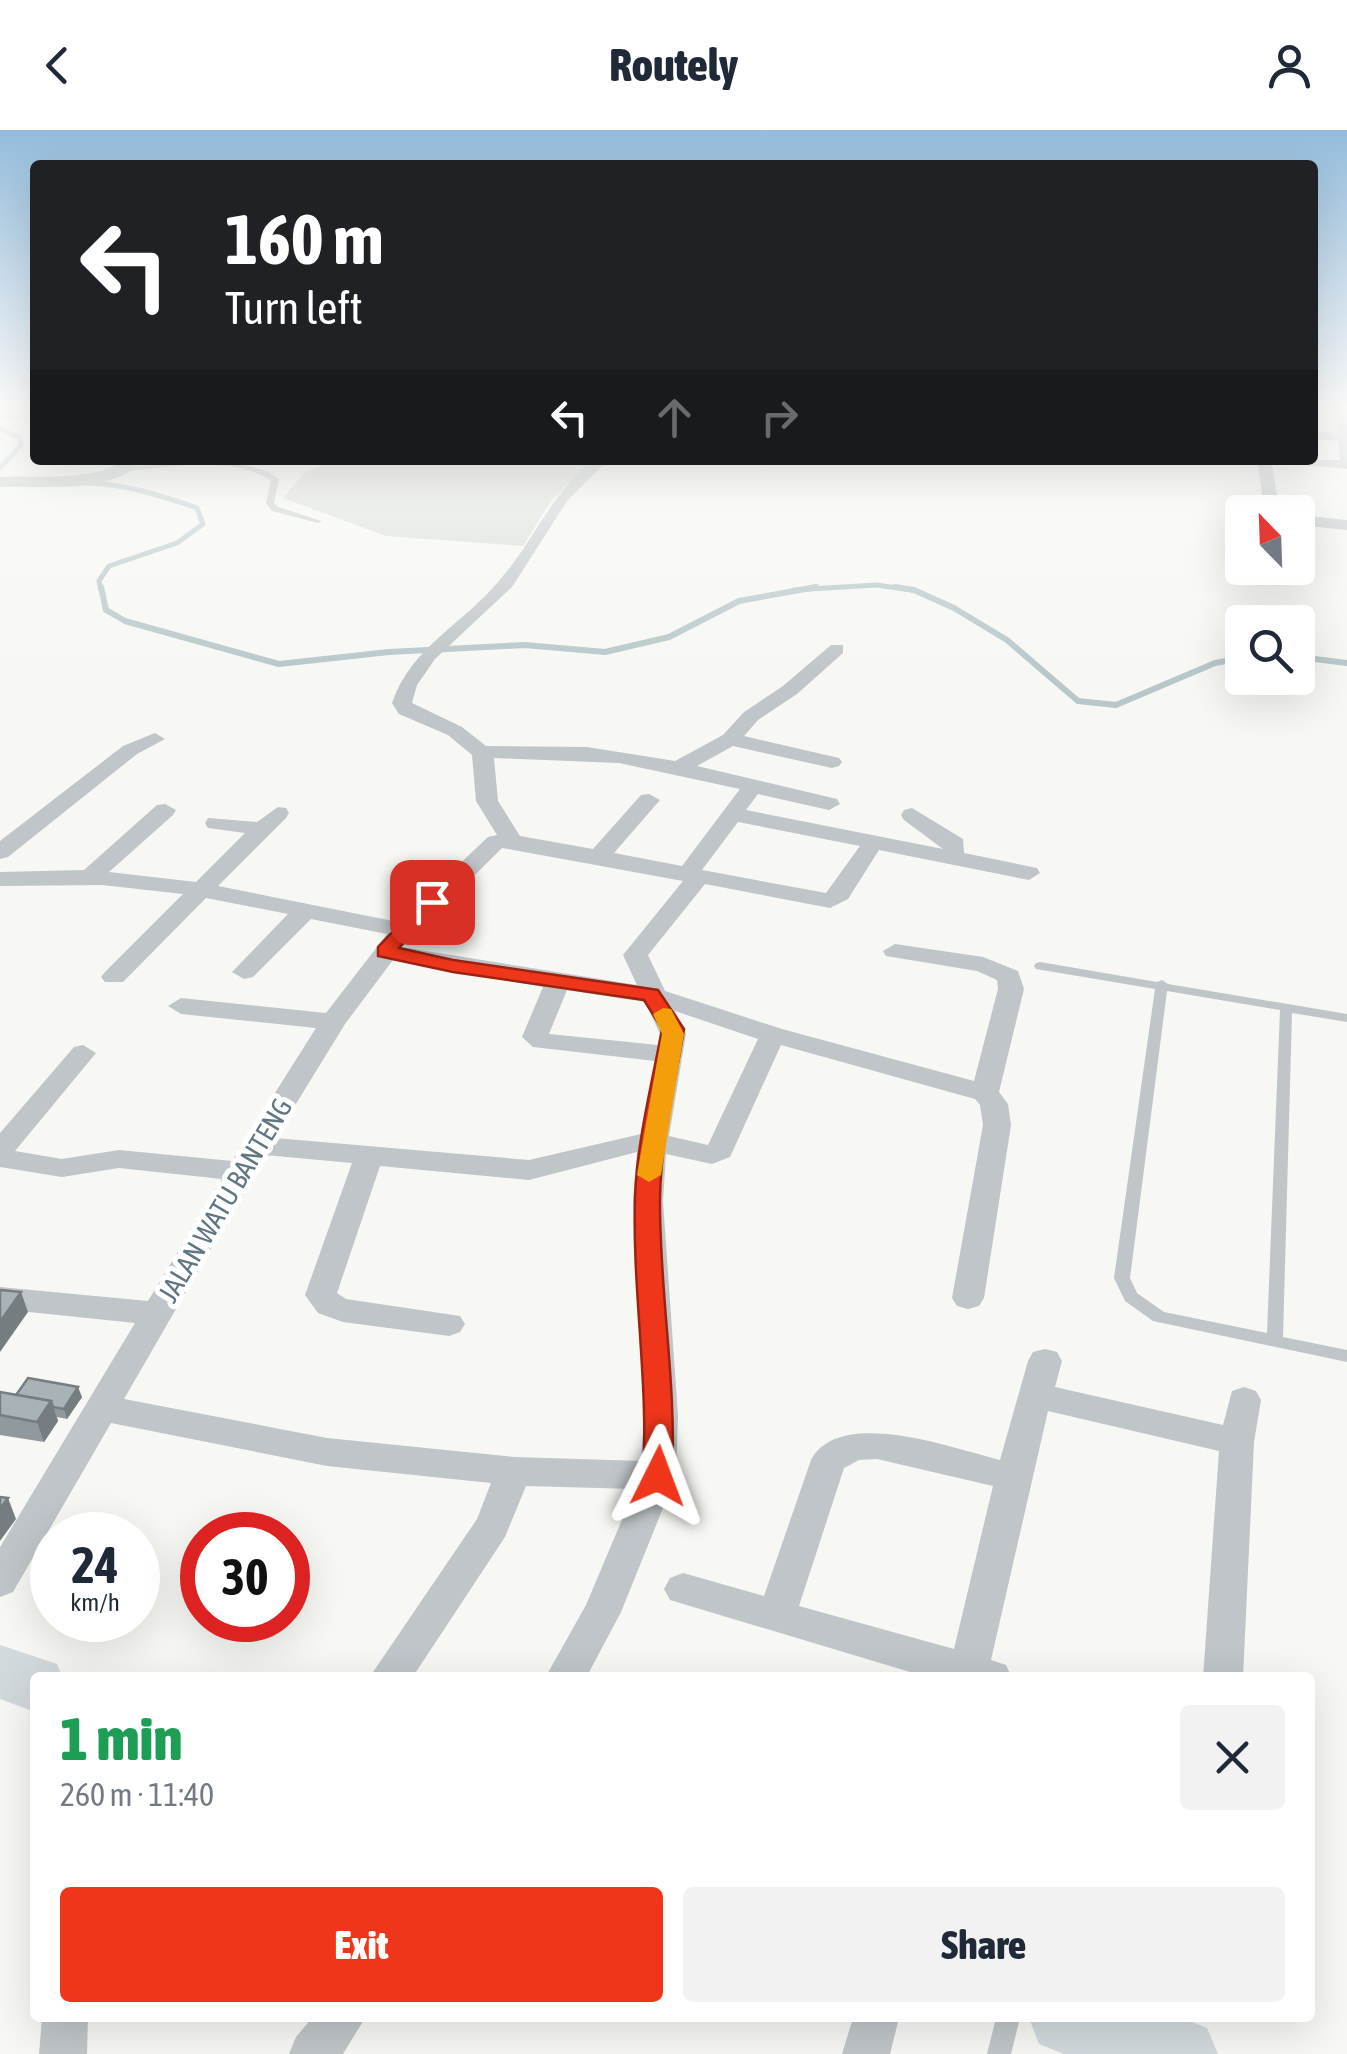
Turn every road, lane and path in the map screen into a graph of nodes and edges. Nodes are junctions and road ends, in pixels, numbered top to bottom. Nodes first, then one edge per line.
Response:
1 (272, 495) edge
2 (564, 495) edge
3 (318, 521) dead end
4 (1315, 526) edge
5 (1346, 537) edge
6 (837, 649) dead end
7 (155, 739) dead end
8 (730, 739) junction
9 (481, 752) junction
10 (832, 762) dead end
11 (680, 766) junction
12 (753, 786) junction
13 (650, 800) dead end
14 (829, 804) dead end
15 (165, 810) dead end
16 (732, 814) junction
17 (912, 815) dead end
18 (216, 824) dead end
19 (499, 844) junction
20 (872, 844) junction
21 (0, 852) edge
22 (599, 856) junction
23 (952, 857) junction
24 (1029, 873) dead end
25 (92, 874) junction
26 (693, 876) junction
27 (0, 880) edge
28 (204, 890) junction
29 (304, 912) junction
30 (394, 941) junction
31 (895, 951) dead end
32 (1040, 966) dead end
33 (244, 972) dead end
34 (114, 977) dead end
35 (558, 982) junction
36 (1162, 984) junction
37 (643, 994) junction
38 (182, 1006) dead end
39 (1286, 1009) junction
40 (1347, 1018) edge
41 (333, 1022) junction
42 (772, 1035) junction
43 (84, 1054) dead end
44 (663, 1054) junction
45 (985, 1093) junction
46 (646, 1143) junction
47 (0, 1155) edge
48 (248, 1158) junction
49 (368, 1158) junction
50 (0, 1298) edge
51 (968, 1298) dead end
52 (158, 1314) junction
53 (449, 1324) dead end
54 (1275, 1341) junction
55 (1347, 1356) edge
56 (1244, 1400) dead end
57 (102, 1408) junction
58 (1237, 1442) junction
59 (514, 1471) junction
60 (642, 1475) junction
61 (1013, 1477) junction
62 (0, 1581) edge
63 (682, 1589) dead end
64 (777, 1616) junction
65 (0, 1672) edge
66 (393, 1672) edge
67 (569, 1672) edge
68 (966, 1672) edge
69 (977, 1672) edge
70 (1223, 1672) edge
71 (30, 1682) edge
72 (65, 2022) edge
73 (339, 2022) edge
74 (875, 2022) edge
75 (1007, 2022) edge
76 (1078, 2022) edge
77 (63, 2054) edge
78 (313, 2054) edge
79 (866, 2054) edge
80 (1000, 2054) edge
81 (1180, 2054) edge

1 - 3 lane
2 - 9 street
4 - 5 street
6 - 8 street
7 - 21 street
8 - 10 street
8 - 11 street
9 - 11 street
9 - 19 street
11 - 12 street
12 - 14 street
12 - 16 street
13 - 22 street
15 - 25 street
16 - 20 street
16 - 26 street
17 - 23 street
18 - 28 street
19 - 22 street
19 - 30 street, JALAN WATU BANTENG
20 - 23 street
20 - 26 street
22 - 26 street
23 - 24 street
25 - 27 street
25 - 28 street
26 - 37 street
28 - 29 street
28 - 34 street
29 - 30 street
29 - 33 street
30 - 35 street
30 - 41 street, JALAN WATU BANTENG
31 - 45 street
32 - 36 lane
35 - 37 street
35 - 44 street
36 - 39 lane
36 - 54 lane
37 - 42 street
37 - 44 street
38 - 41 street
39 - 40 lane
39 - 54 lane
41 - 48 street, JALAN WATU BANTENG
42 - 45 street
42 - 46 street
43 - 47 street
44 - 46 street
45 - 51 street
46 - 49 street
46 - 60 street
47 - 48 street
48 - 49 street
48 - 52 street, JALAN WATU BANTENG
49 - 53 street
50 - 52 street
52 - 57 street, JALAN WATU BANTENG
54 - 55 lane
56 - 58 street
57 - 59 street
57 - 62 street, JALAN WATU BANTENG
58 - 61 street
58 - 70 street
59 - 60 street
59 - 66 street
60 - 67 street
61 - 64 street
61 - 69 street
63 - 64 street
64 - 68 street
65 - 71 main road
72 - 77 street
73 - 78 street
74 - 79 street
75 - 80 lane
76 - 81 main road

